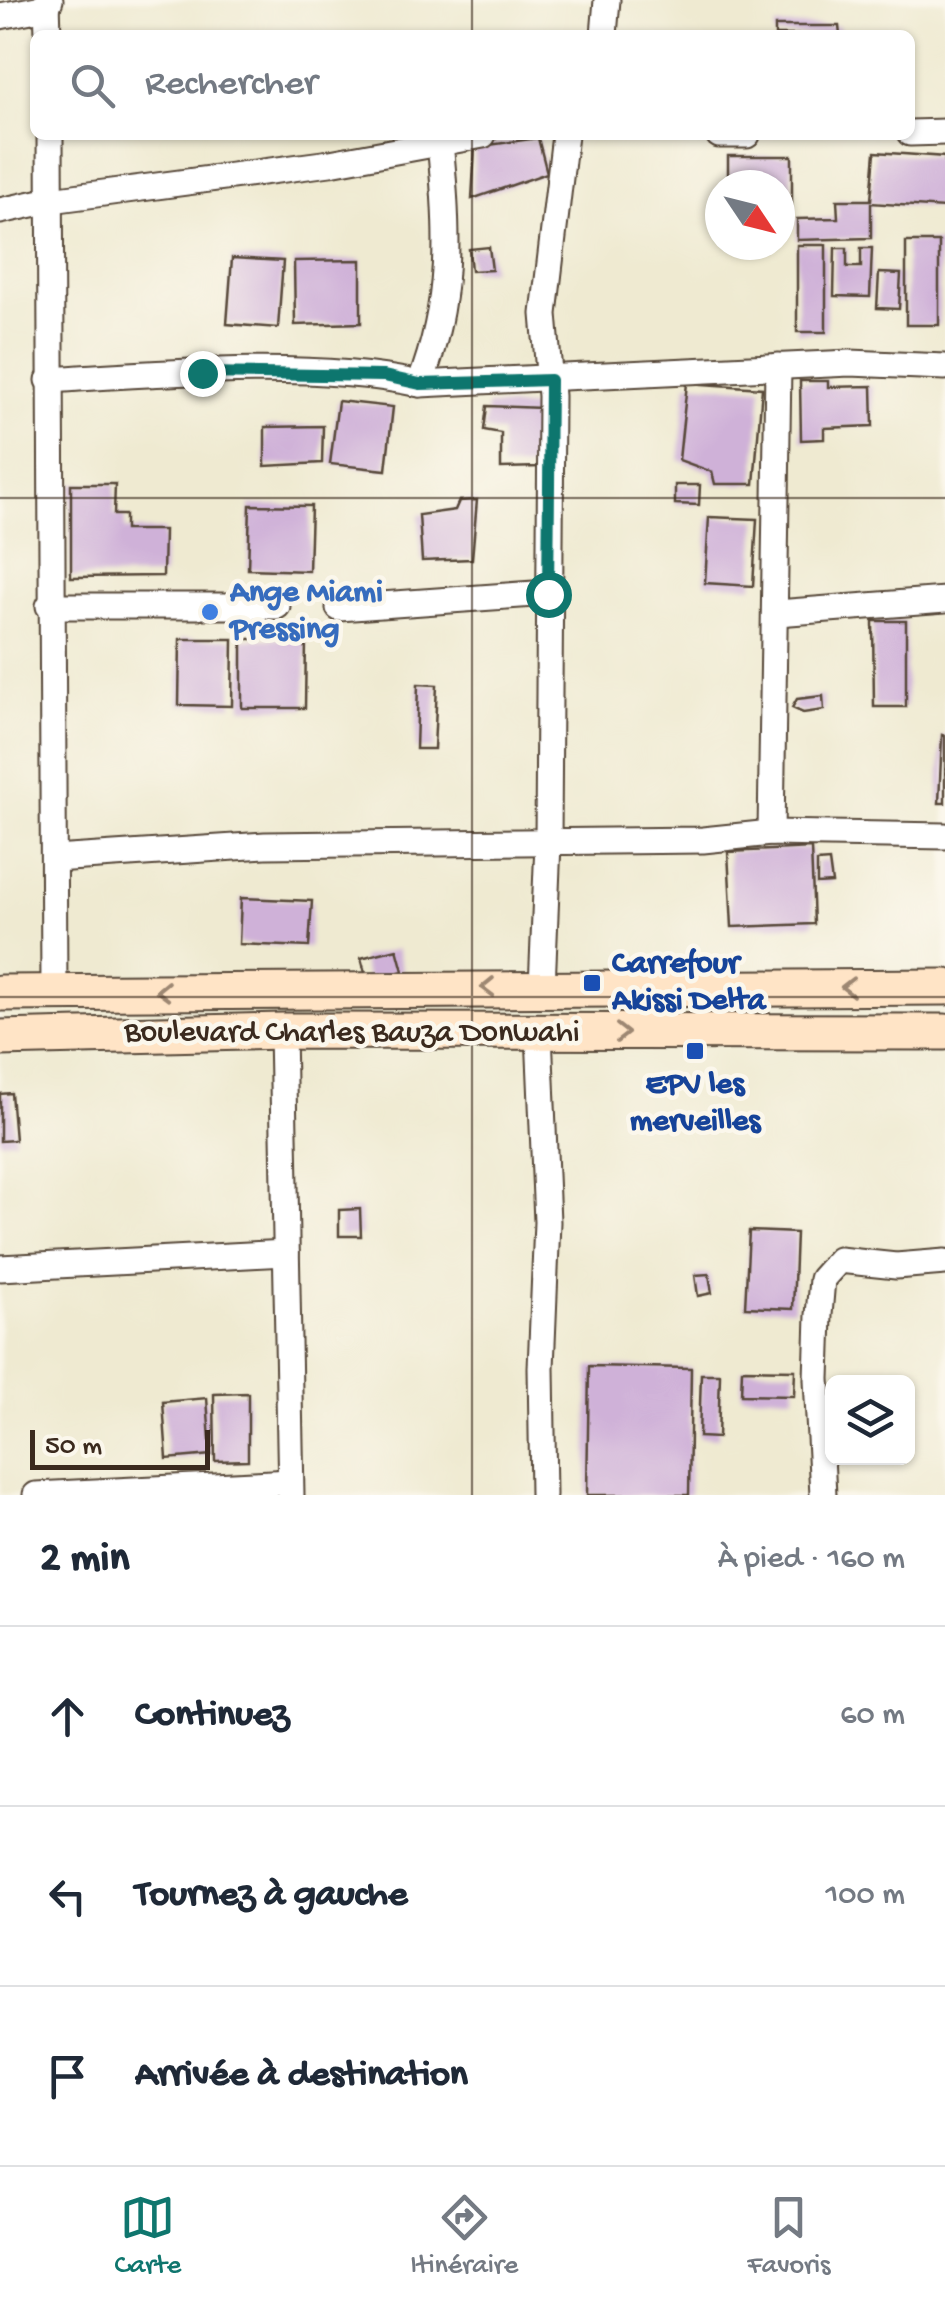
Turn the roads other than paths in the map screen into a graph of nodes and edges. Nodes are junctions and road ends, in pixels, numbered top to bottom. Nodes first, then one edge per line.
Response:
1 (606, 0) edge
2 (48, 2) edge
3 (0, 16) edge
4 (48, 30) edge
5 (604, 30) edge
6 (945, 132) edge
7 (915, 133) edge
8 (50, 140) edge
9 (456, 140) edge
10 (563, 140) edge
11 (440, 143) junction
12 (51, 200) junction
13 (0, 211) edge
14 (778, 366) junction
15 (945, 367) edge
16 (48, 380) junction
17 (550, 380) junction
18 (420, 384) junction
19 (548, 594) junction
20 (945, 600) edge
21 (50, 606) junction
22 (276, 606) dead end
23 (338, 608) dead end
24 (777, 614) junction
25 (772, 833) junction
26 (945, 836) edge
27 (548, 843) junction
28 (54, 859) junction
29 (542, 986) junction
30 (945, 987) edge
31 (0, 992) edge
32 (54, 992) junction
33 (282, 1031) junction
34 (945, 1032) edge
35 (538, 1034) junction
36 (0, 1038) edge
37 (286, 1253) junction
38 (945, 1262) edge
39 (0, 1268) edge
40 (290, 1488) edge
41 (62, 1494) edge
42 (36, 1495) edge
43 (543, 1495) edge
44 (823, 1495) edge

1 - 5 street
2 - 3 street
2 - 4 street
6 - 7 street
8 - 12 street
9 - 11 street
10 - 17 street
11 - 12 street
11 - 18 street
12 - 13 street
12 - 16 street
14 - 15 street
14 - 17 street
14 - 24 street
16 - 18 street
16 - 21 street
17 - 18 street
17 - 19 street
19 - 23 street
19 - 27 street
20 - 24 street
21 - 22 street
21 - 28 street
24 - 25 street
25 - 26 street
25 - 27 street
27 - 28 street
27 - 29 street
28 - 32 street
30 -> 29 main road, Boulevard Charles Bauza Donwahi
29 -> 32 main road, Boulevard Charles Bauza Donwahi
31 - 32 main road, Boulevard Charles Bauza Donwahi
33 - 35 main road, Boulevard Charles Bauza Donwahi
33 - 36 main road, Boulevard Charles Bauza Donwahi
33 - 37 street
35 -> 34 main road, Boulevard Charles Bauza Donwahi
35 - 43 street
37 - 39 street
37 - 40 street
38 - 44 street
40 - 41 street
41 - 42 street

